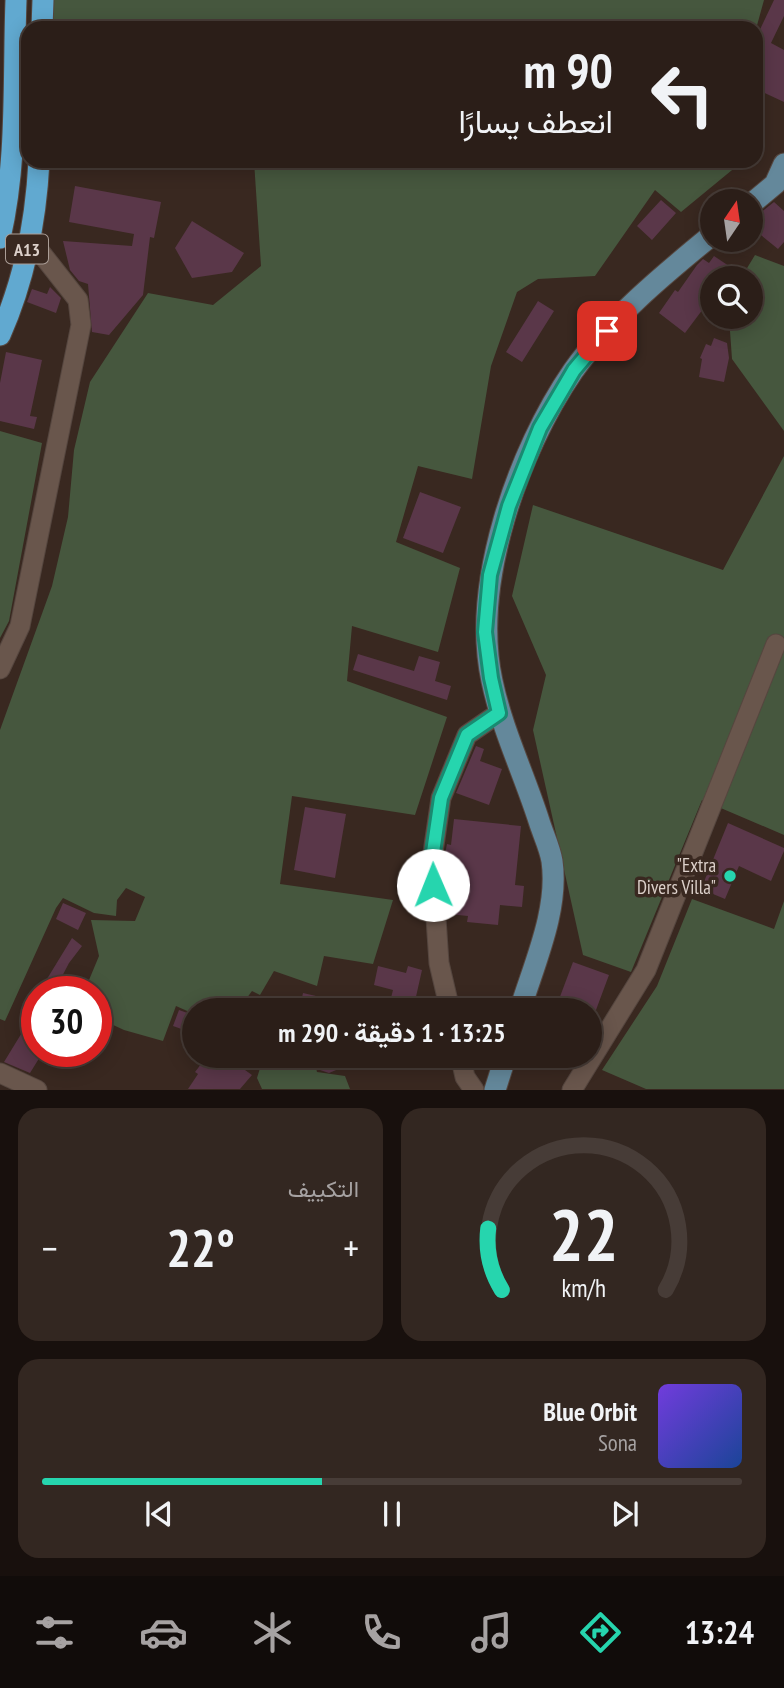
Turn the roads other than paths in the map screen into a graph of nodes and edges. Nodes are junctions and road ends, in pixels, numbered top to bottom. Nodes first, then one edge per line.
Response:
1 (16, 0) edge
2 (43, 0) edge
3 (42, 21) edge
4 (784, 164) edge
5 (38, 168) edge
6 (763, 194) edge
7 (3, 214) edge
8 (0, 238) edge
9 (30, 239) junction
10 (700, 246) edge
11 (0, 335) edge
12 (776, 644) dead end
13 (0, 669) edge
14 (499, 713) junction
15 (447, 998) edge
16 (524, 998) edge
17 (463, 1068) edge
18 (502, 1068) edge
19 (0, 1073) edge
20 (37, 1090) edge
21 (474, 1090) edge
22 (495, 1090) edge
23 (572, 1090) edge

1 - 7 highway, A13
2 - 3 highway
4 - 6 main road
5 - 9 highway, A13
7 - 8 highway, A13
9 - 11 highway, A13
9 - 13 street
10 - 14 main road
12 - 23 street
14 - 15 street
14 - 16 main road
17 - 21 street
18 - 22 main road
19 - 20 street

